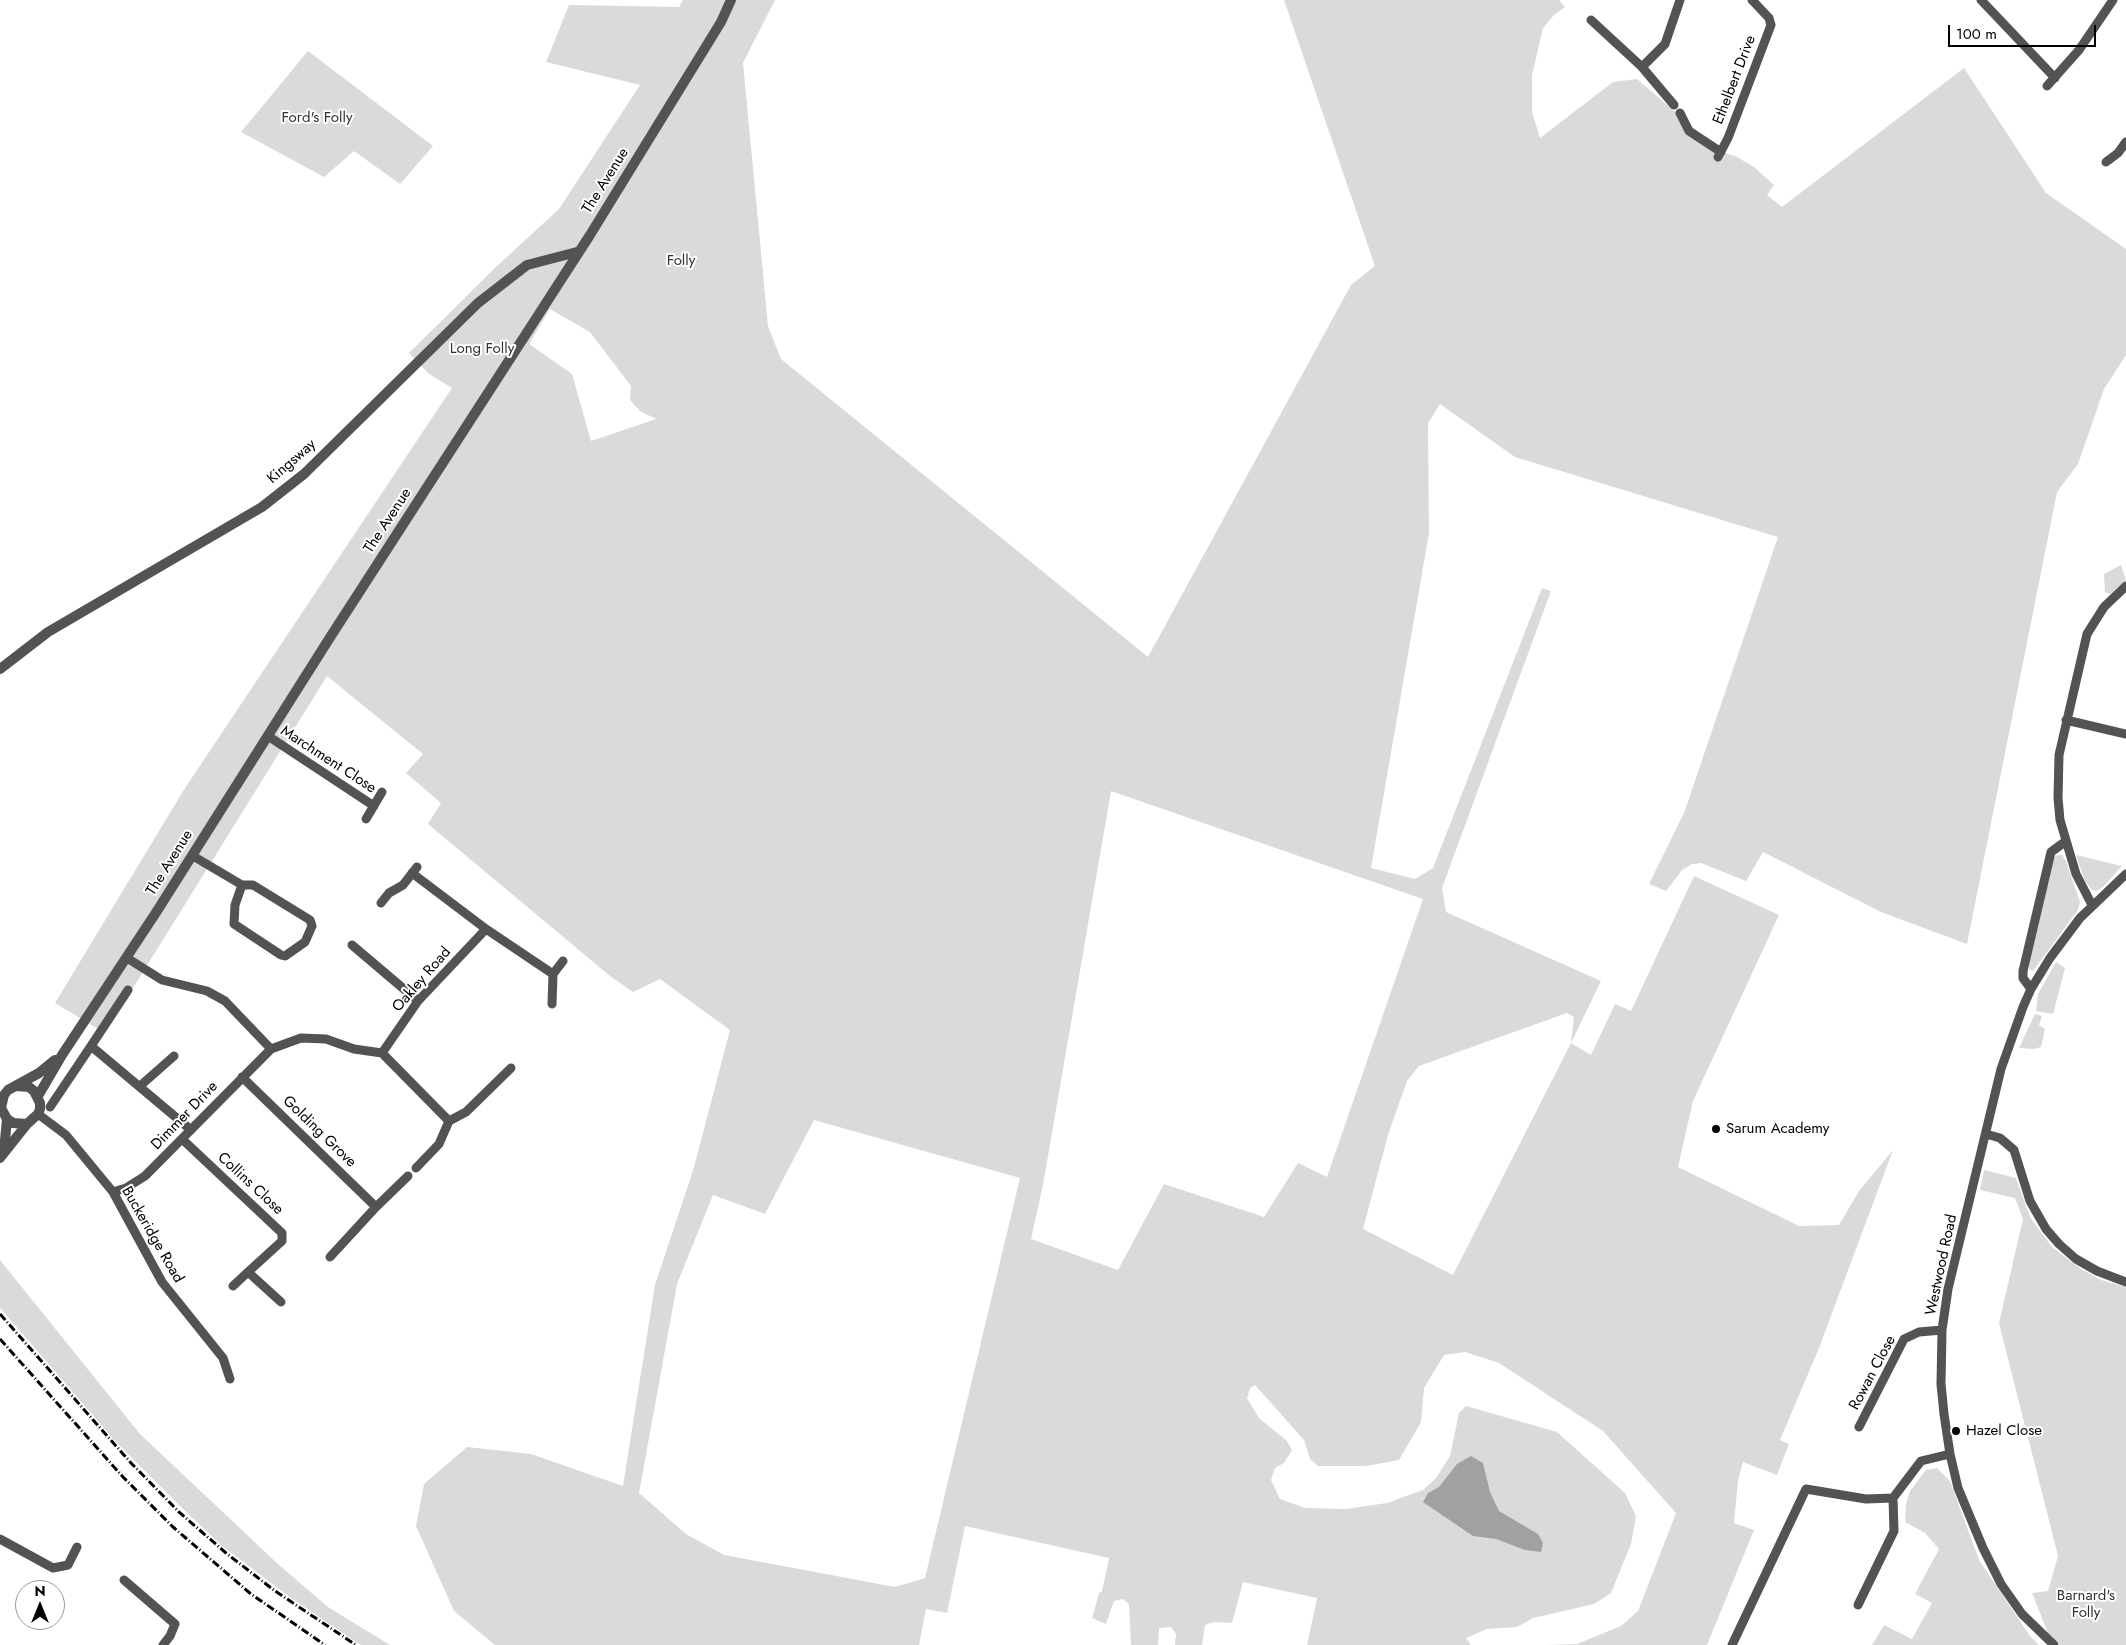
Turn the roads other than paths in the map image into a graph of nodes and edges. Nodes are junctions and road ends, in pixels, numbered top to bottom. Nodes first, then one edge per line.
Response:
1 (732, 0) edge
2 (1680, 0) edge
3 (1752, 0) edge
4 (1981, 0) edge
5 (2113, 0) edge
6 (1591, 20) dead end
7 (1642, 68) junction
8 (2055, 78) junction
9 (2047, 86) dead end
10 (1674, 105) dead end
11 (1680, 113) dead end
12 (2126, 142) edge
13 (2106, 162) dead end
14 (577, 252) junction
15 (2126, 586) edge
16 (0, 669) edge
17 (2066, 720) junction
18 (2126, 734) edge
19 (268, 736) junction
20 (382, 792) dead end
21 (374, 806) junction
22 (366, 819) dead end
23 (2066, 841) junction
24 (193, 856) junction
25 (2126, 874) edge
26 (242, 885) junction
27 (381, 903) dead end
28 (2092, 905) junction
29 (486, 929) junction
30 (352, 945) dead end
31 (127, 958) junction
32 (563, 961) dead end
33 (553, 974) junction
34 (2031, 989) junction
35 (128, 990) dead end
36 (418, 1001) junction
37 (552, 1004) dead end
38 (91, 1046) junction
39 (271, 1049) junction
40 (382, 1053) junction
41 (62, 1054) junction
42 (174, 1056) dead end
43 (511, 1068) dead end
44 (242, 1077) junction
45 (16, 1086) junction
46 (140, 1086) junction
47 (38, 1096) junction
48 (50, 1107) dead end
49 (38, 1114) junction
50 (7, 1119) junction
51 (449, 1122) junction
52 (27, 1124) junction
53 (191, 1130) junction
54 (1986, 1134) junction
55 (182, 1139) junction
56 (2, 1155) edge
57 (416, 1168) dead end
58 (408, 1176) dead end
59 (113, 1192) junction
60 (376, 1207) junction
61 (330, 1257) dead end
62 (248, 1272) junction
63 (2126, 1282) edge
64 (233, 1286) dead end
65 (281, 1302) dead end
66 (1942, 1330) junction
67 (230, 1379) dead end
68 (1859, 1426) dead end
69 (1950, 1454) junction
70 (1893, 1498) junction
71 (0, 1539) edge
72 (77, 1547) dead end
73 (124, 1580) dead end
74 (1858, 1605) dead end
75 (163, 1645) edge
76 (1732, 1645) edge
77 (2054, 1645) edge

1 - 14 street, The Avenue
2 - 7 street
3 - 11 street, Ethelbert Drive
4 - 8 street
5 - 8 street
6 - 7 street
7 - 10 street
8 - 9 street
12 - 13 street
14 - 16 street, Kingsway
14 - 19 street, The Avenue
15 - 17 street
17 - 18 street
17 - 23 street
19 - 21 street, Marchment Close
19 - 24 street, The Avenue
20 - 21 street, Marchment Close
21 - 22 street, Marchment Close
23 - 28 street
23 - 34 street
24 - 26 street
24 - 31 street, The Avenue
25 - 28 street, Westwood Road
26 - 26 street
27 - 29 street
28 - 34 street, Westwood Road
29 - 33 street
29 - 36 street, Oakley Road
30 - 36 street
31 - 39 street
31 - 41 street, The Avenue
32 - 33 street
33 - 37 street
34 - 54 street, Westwood Road
35 - 38 street
36 - 40 street, Oakley Road
38 - 46 street
38 - 48 street
39 - 40 street
39 - 44 street, Dimmer Drive
40 - 51 street
41 - 45 street, The Avenue
41 - 47 street, The Avenue
42 - 46 street
43 - 51 street
44 - 53 street, Dimmer Drive
44 - 60 street, Golding Grove
45 - 47 street
45 - 50 street, The Avenue
46 - 53 street
47 - 49 street, The Avenue
49 - 52 street, The Avenue
49 - 59 street, Buckeridge Road
50 - 52 street
50 - 56 street, The Avenue
51 - 57 street
52 - 56 street, The Avenue
53 - 55 street, Dimmer Drive
54 - 63 street
54 - 66 street, Westwood Road
55 - 59 street, Dimmer Drive
55 - 62 street, Collins Close
58 - 60 street
59 - 67 street, Buckeridge Road
60 - 61 street
62 - 64 street, Collins Close
62 - 65 street
66 - 68 street, Rowan Close
66 - 69 street, Westwood Road
69 - 70 street
69 - 77 street, Westwood Road
70 - 74 street
70 - 76 street
71 - 72 street
73 - 75 street

